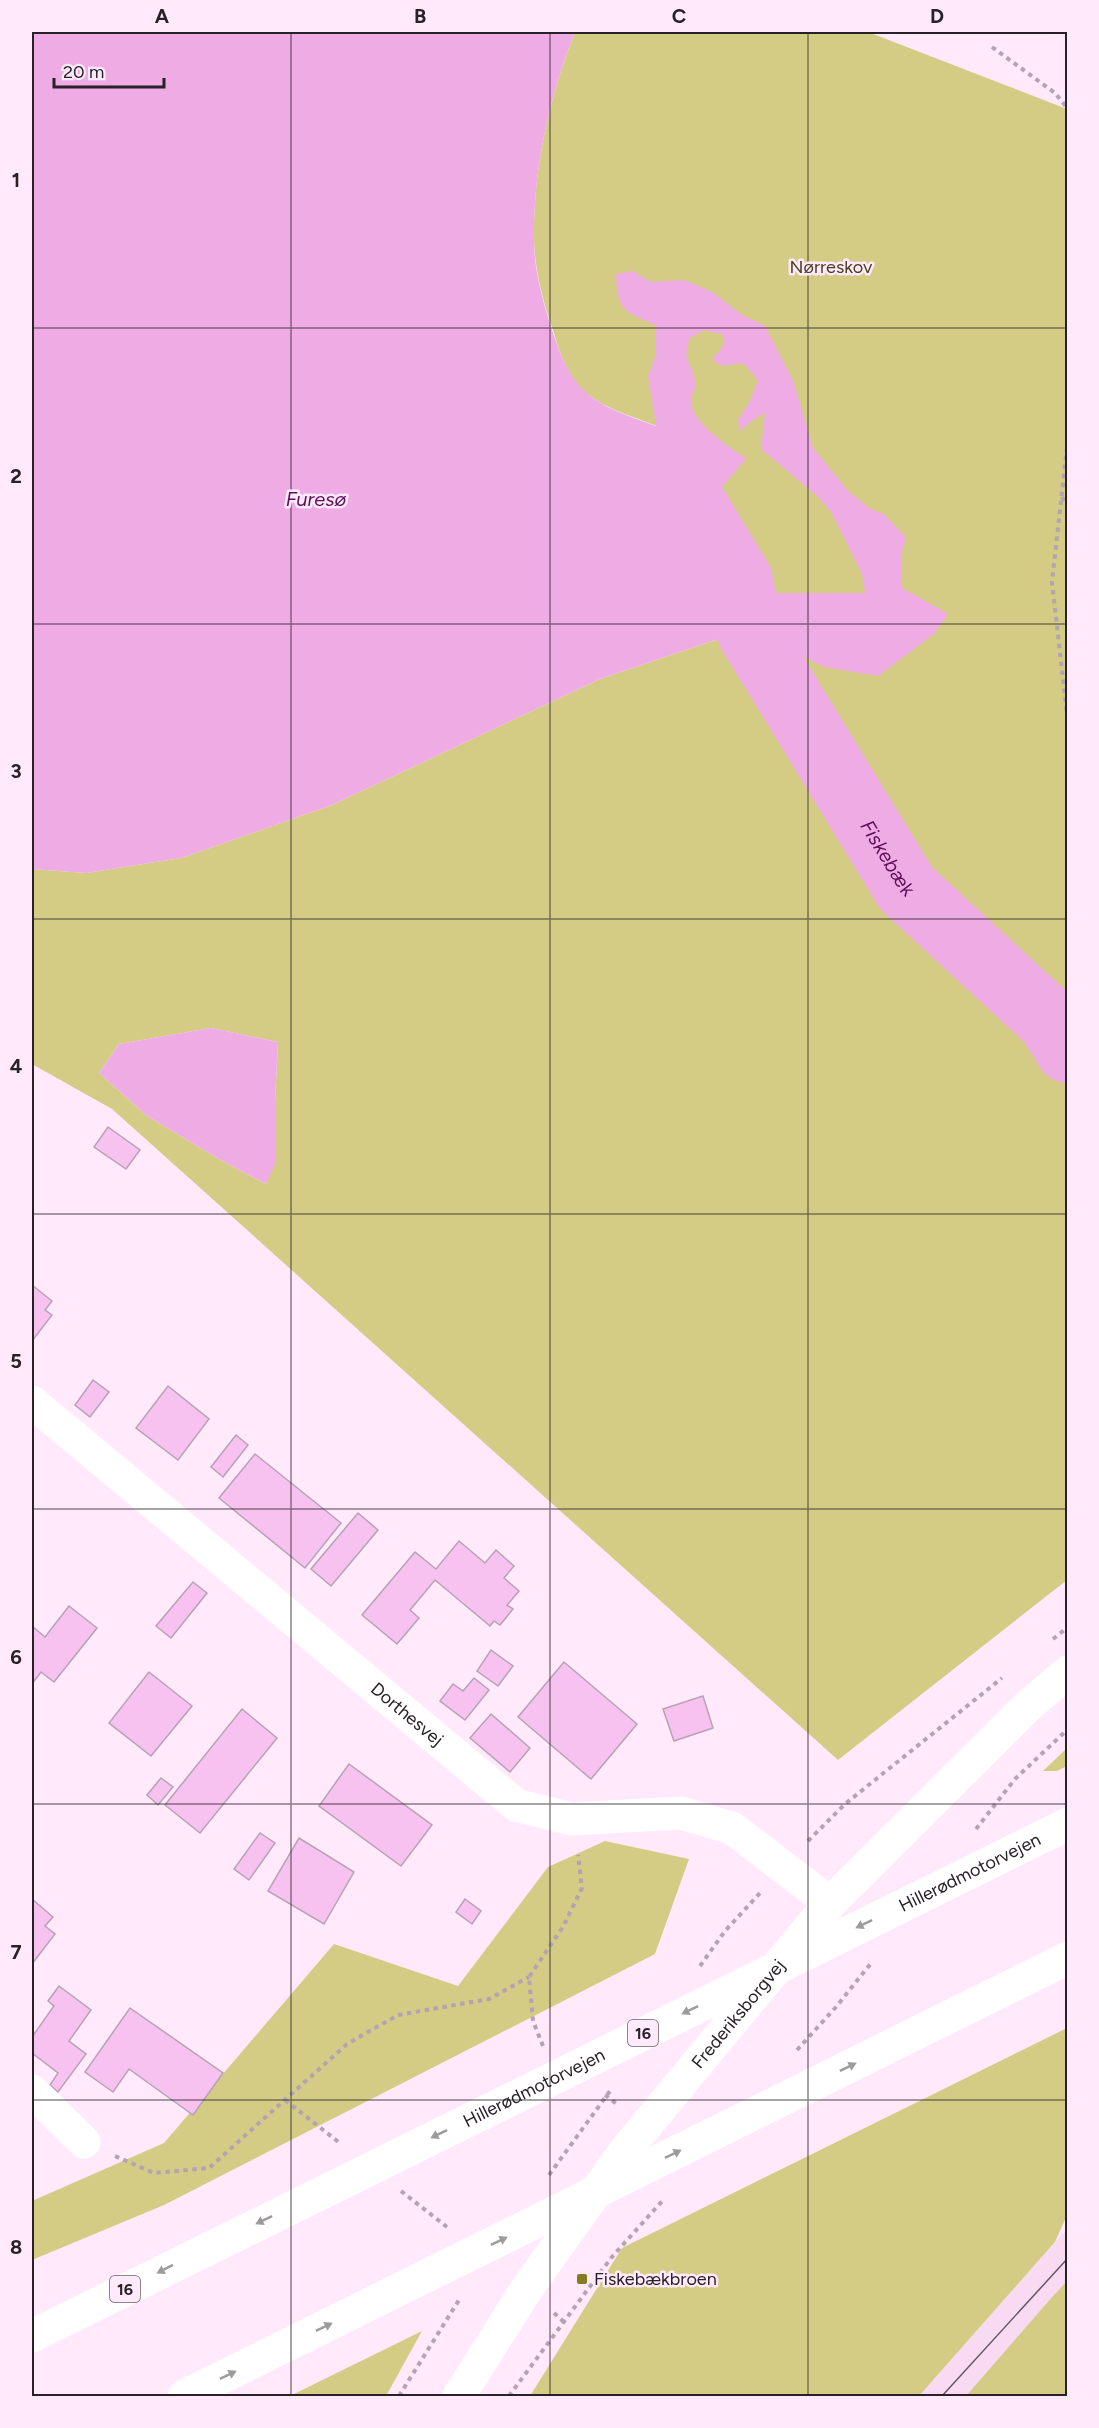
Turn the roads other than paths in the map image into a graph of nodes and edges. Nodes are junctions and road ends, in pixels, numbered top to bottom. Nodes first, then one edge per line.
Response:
1 (32, 1402) edge
2 (1068, 1671) edge
3 (1068, 1824) edge
4 (830, 1903) junction
5 (1068, 1958) edge
6 (32, 2091) edge
7 (84, 2142) road end
8 (32, 2336) edge
9 (184, 2397) edge
10 (459, 2397) edge

1 - 4 main road, Dorthesvej
2 - 4 main road, Frederiksborgvej
3 -> 8 main road, Hillerødmotorvejen / 16
4 - 10 main road, Frederiksborgvej
9 -> 5 main road
6 - 7 main road

